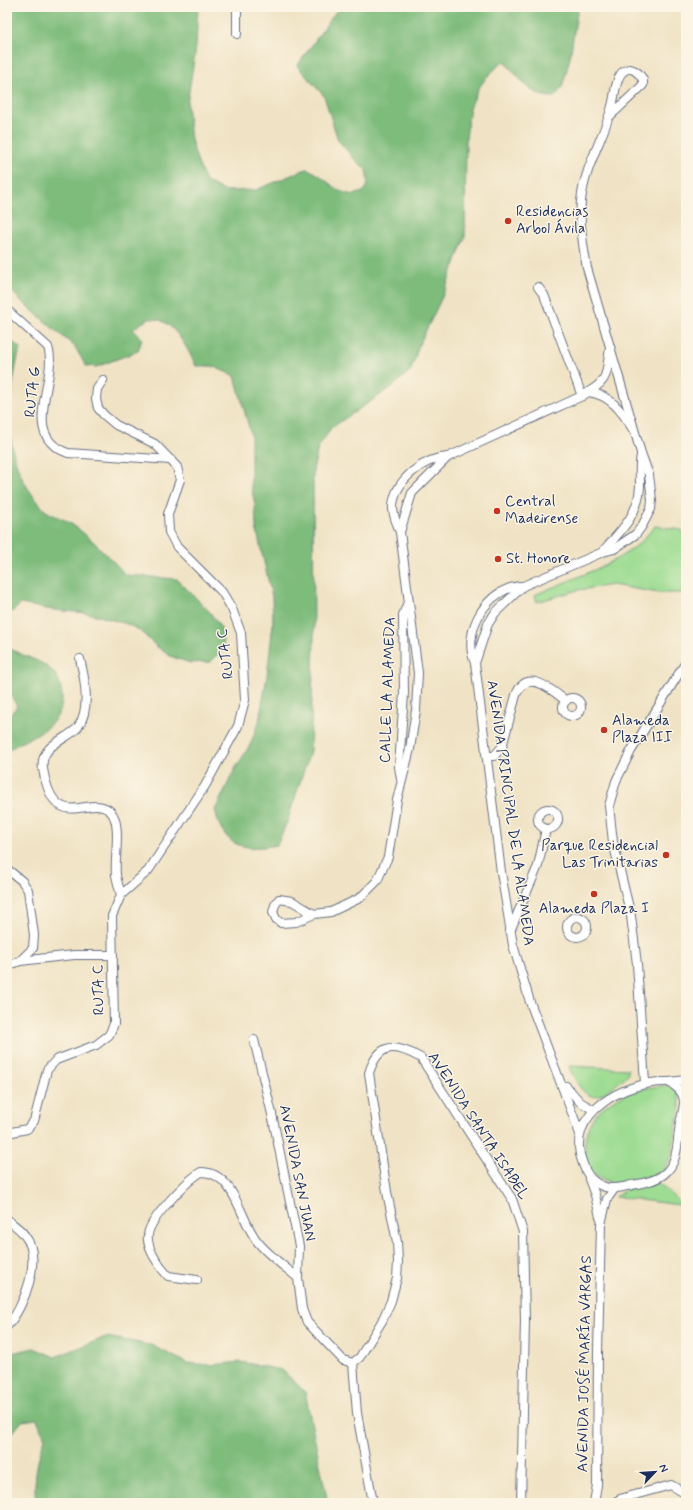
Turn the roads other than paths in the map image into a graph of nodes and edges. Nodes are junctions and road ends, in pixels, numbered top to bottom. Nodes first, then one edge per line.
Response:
1 (237, 7) edge
2 (237, 34) dead end
3 (610, 116) junction
4 (538, 287) dead end
5 (7, 310) edge
6 (610, 344) junction
7 (103, 380) dead end
8 (586, 394) junction
9 (638, 438) junction
10 (641, 453) junction
11 (448, 457) junction
12 (171, 460) junction
13 (401, 485) junction
14 (412, 493) junction
15 (634, 512) junction
16 (647, 517) junction
17 (400, 532) junction
18 (603, 552) junction
19 (523, 586) junction
20 (408, 601) junction
21 (481, 615) junction
22 (488, 624) junction
23 (80, 659) dead end
24 (686, 662) edge
25 (475, 663) junction
26 (404, 693) junction
27 (417, 693) junction
28 (566, 701) dead end
29 (486, 756) junction
30 (402, 780) junction
31 (546, 829) dead end
32 (7, 869) edge
33 (121, 895) junction
34 (314, 914) junction
35 (510, 931) junction
36 (113, 955) junction
37 (20, 961) junction
38 (7, 966) edge
39 (254, 1040) dead end
40 (561, 1079) junction
41 (686, 1080) edge
42 (668, 1082) junction
43 (645, 1083) junction
44 (684, 1105) edge
45 (594, 1110) junction
46 (7, 1133) edge
47 (580, 1134) junction
48 (588, 1176) junction
49 (615, 1188) junction
50 (7, 1219) edge
51 (601, 1224) junction
52 (298, 1278) junction
53 (197, 1280) dead end
54 (7, 1326) edge
55 (353, 1363) junction
56 (686, 1494) edge
57 (373, 1503) edge
58 (521, 1503) edge
59 (594, 1503) edge
60 (614, 1503) edge

1 - 2 street
3 - 3 street, AVENIDA PRINCIPAL DE LA ALAMEDA
3 - 6 street, AVENIDA PRINCIPAL DE LA ALAMEDA
4 - 8 street
5 - 12 street, RUTA G
6 - 8 street, CALLE LA ALAMEDA
6 - 9 street, AVENIDA PRINCIPAL DE LA ALAMEDA
7 - 12 street, RUTA C
8 - 9 street
8 - 11 street, CALLE LA ALAMEDA
9 - 10 street, AVENIDA PRINCIPAL DE LA ALAMEDA
10 - 15 street, AVENIDA PRINCIPAL DE LA ALAMEDA
10 - 16 street, AVENIDA PRINCIPAL DE LA ALAMEDA
11 - 13 street, CALLE LA ALAMEDA
11 - 14 street, CALLE LA ALAMEDA
12 - 33 street, RUTA C
13 - 14 street
13 - 17 street, CALLE LA ALAMEDA
14 - 17 street, CALLE LA ALAMEDA
15 - 16 street
15 - 18 street, AVENIDA PRINCIPAL DE LA ALAMEDA
16 - 18 street, AVENIDA PRINCIPAL DE LA ALAMEDA
17 - 20 street, CALLE LA ALAMEDA
18 - 19 street, AVENIDA PRINCIPAL DE LA ALAMEDA
19 - 21 street, AVENIDA PRINCIPAL DE LA ALAMEDA
19 - 22 street, AVENIDA PRINCIPAL DE LA ALAMEDA
20 - 26 street, CALLE LA ALAMEDA
20 - 27 street, CALLE LA ALAMEDA
21 - 22 street
21 - 25 street, AVENIDA PRINCIPAL DE LA ALAMEDA
22 - 25 street, AVENIDA PRINCIPAL DE LA ALAMEDA
23 - 33 street
24 - 43 street
25 - 29 street, AVENIDA PRINCIPAL DE LA ALAMEDA
26 - 27 street
26 - 30 street, CALLE LA ALAMEDA
27 - 30 street, CALLE LA ALAMEDA
28 - 29 street
29 - 35 street, AVENIDA PRINCIPAL DE LA ALAMEDA
30 - 34 street, CALLE LA ALAMEDA
31 - 35 street
32 - 37 street
33 - 36 street, RUTA C
34 - 34 street, CALLE LA ALAMEDA
35 - 40 street, AVENIDA PRINCIPAL DE LA ALAMEDA
36 - 37 street, RUTA C
36 - 46 street, RUTA C
37 - 38 street, RUTA C
39 - 52 street, AVENIDA SAN JUAN
40 - 45 street, AVENIDA PRINCIPAL DE LA ALAMEDA
40 - 47 street, AVENIDA PRINCIPAL DE LA ALAMEDA
41 - 42 street
42 - 43 street
42 - 44 street
43 - 45 street
44 - 49 street
45 - 47 street
47 - 48 street
48 - 49 street
48 - 51 street, AVENIDA JOSÉ MARÍA VARGAS
49 - 51 street, AVENIDA JOSÉ MARÍA VARGAS
50 - 54 street
51 - 59 street, AVENIDA JOSÉ MARÍA VARGAS
52 - 53 street
52 - 55 street, AVENIDA SAN JUAN
55 - 57 street
55 - 58 street, AVENIDA SANTA ISABEL
56 - 60 street

